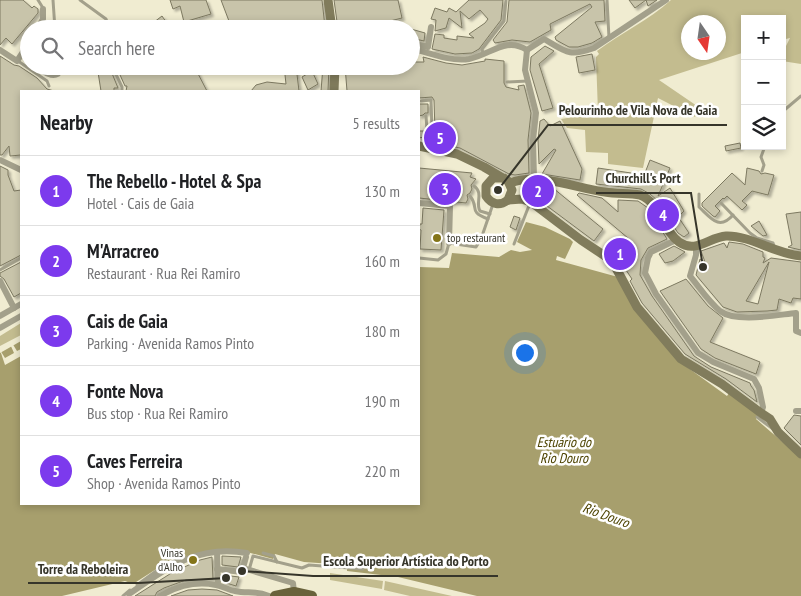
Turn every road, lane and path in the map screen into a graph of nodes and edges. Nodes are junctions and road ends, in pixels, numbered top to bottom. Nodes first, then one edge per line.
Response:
1 (38, 0) edge
2 (53, 0) edge
3 (80, 0) edge
4 (328, 0) edge
5 (506, 0) edge
6 (607, 0) edge
7 (666, 0) edge
8 (43, 9) joint
9 (42, 20) edge
10 (54, 20) edge
11 (106, 20) edge
12 (331, 20) edge
13 (432, 27) dead end
14 (609, 38) junction
15 (420, 45) edge
16 (0, 50) edge
17 (420, 50) edge
18 (527, 50) junction
19 (483, 54) junction
20 (20, 56) edge
21 (17, 61) junction
22 (20, 63) edge
23 (38, 75) edge
24 (116, 75) edge
25 (335, 75) edge
26 (528, 81) junction
27 (507, 82) dead end
28 (49, 86) dead end
29 (122, 90) edge
30 (334, 90) edge
31 (801, 96) edge
32 (421, 101) dead end
33 (786, 109) edge
34 (426, 116) dead end
35 (427, 130) dead end
36 (432, 130) dead end
37 (427, 137) dead end
38 (432, 138) dead end
39 (426, 147) edge
40 (764, 150) edge
41 (0, 160) edge
42 (478, 165) junction
43 (20, 170) edge
44 (762, 171) dead end
45 (534, 178) junction
46 (509, 184) junction
47 (474, 186) dead end
48 (486, 186) junction
49 (699, 194) dead end
50 (470, 196) dead end
51 (508, 200) junction
52 (526, 201) junction
53 (420, 203) edge
54 (494, 203) junction
55 (721, 203) dead end
56 (490, 214) junction
57 (733, 215) junction
58 (488, 219) junction
59 (676, 240) junction
60 (449, 242) junction
61 (514, 244) dead end
62 (696, 247) junction
63 (776, 251) junction
64 (801, 256) edge
65 (420, 258) edge
66 (20, 259) edge
67 (0, 270) edge
68 (0, 282) edge
69 (20, 305) edge
70 (14, 308) junction
71 (0, 316) edge
72 (20, 317) edge
73 (0, 328) edge
74 (801, 333) edge
75 (759, 415) junction
76 (801, 454) edge
77 (217, 552) junction
78 (263, 553) dead end
79 (178, 559) dead end
80 (277, 562) junction
81 (217, 569) junction
82 (363, 569) dead end
83 (246, 571) junction
84 (218, 585) junction
85 (294, 592) junction
86 (126, 595) edge
87 (160, 596) edge
88 (269, 596) edge
89 (274, 596) edge
90 (312, 596) edge

1 - 8 lane
2 - 10 lane
3 - 11 lane
4 - 12 street
5 - 19 lane
6 - 14 lane
7 - 14 street
8 - 9 street
13 - 15 street
14 - 18 street
16 - 21 street
17 - 19 street
18 - 19 street
18 - 26 street
20 - 21 street
21 - 22 lane
23 - 28 lane
24 - 29 lane
25 - 30 street
26 - 27 lane
26 - 45 street
31 - 33 lane
32 - 36 lane
34 - 35 lane
37 - 39 lane
38 - 39 lane
39 - 42 street
40 - 44 lane
41 - 43 street
42 - 46 street
42 - 48 street
45 - 46 street
45 - 59 street
46 - 48 street
46 - 51 street
46 - 52 street
47 - 56 lane
48 - 54 street
49 - 57 lane
50 - 58 lane
51 - 52 street
51 - 54 street
52 - 61 lane
52 - 75 street
53 - 60 street
54 - 56 lane
55 - 57 lane
56 - 58 lane
57 - 63 lane
58 - 60 lane
59 - 62 street
59 - 75 street
60 - 65 lane
62 - 63 street
62 - 74 street
63 - 64 street
66 - 67 lane
68 - 70 street
69 - 70 street
70 - 71 street
72 - 73 street
75 - 76 street
77 - 81 street
77 - 83 street
77 - 86 street
78 - 80 lane
79 - 86 lane
80 - 82 lane
80 - 83 lane
81 - 83 street
81 - 84 street
83 - 85 street
84 - 87 street
84 - 88 street
85 - 89 main road
85 - 90 main road

